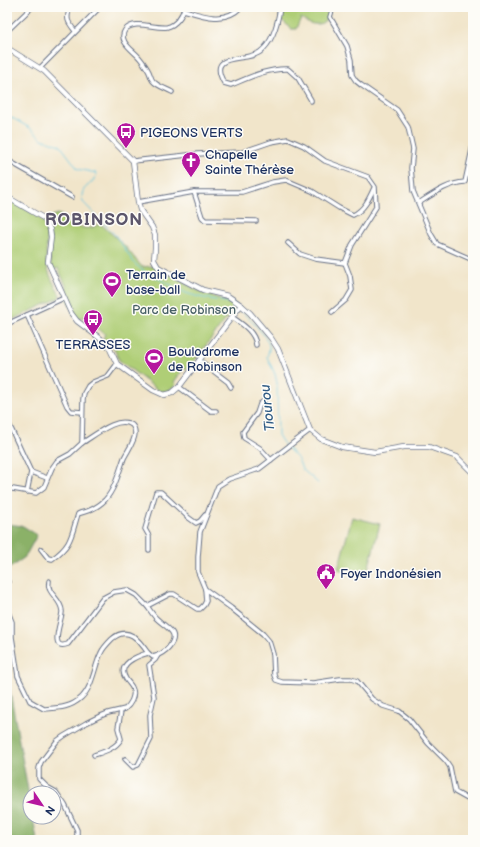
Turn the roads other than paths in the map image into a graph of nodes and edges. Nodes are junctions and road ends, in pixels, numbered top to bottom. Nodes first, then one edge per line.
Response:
1 (32, 7) edge
2 (70, 7) edge
3 (100, 7) edge
4 (241, 7) edge
5 (280, 7) edge
6 (333, 7) edge
7 (184, 8) edge
8 (7, 31) edge
9 (75, 32) junction
10 (8, 50) edge
11 (40, 68) junction
12 (172, 92) dead end
13 (311, 101) dead end
14 (473, 145) edge
15 (7, 160) edge
16 (133, 161) junction
17 (375, 188) junction
18 (194, 192) junction
19 (7, 197) edge
20 (72, 197) dead end
21 (138, 202) junction
22 (419, 203) junction
23 (256, 221) dead end
24 (288, 243) dead end
25 (473, 260) edge
26 (346, 263) junction
27 (64, 298) junction
28 (239, 308) junction
29 (332, 312) dead end
30 (27, 315) junction
31 (232, 317) junction
32 (7, 324) edge
33 (256, 345) dead end
34 (200, 360) junction
35 (117, 364) junction
36 (179, 387) junction
37 (231, 387) dead end
38 (264, 401) dead end
39 (82, 412) junction
40 (216, 412) dead end
41 (7, 420) edge
42 (310, 430) junction
43 (82, 443) junction
44 (271, 460) junction
45 (31, 472) junction
46 (473, 473) edge
47 (47, 478) junction
48 (7, 488) edge
49 (27, 492) junction
50 (208, 512) junction
51 (41, 549) dead end
52 (149, 550) dead end
53 (49, 581) dead end
54 (8, 582) dead end
55 (205, 589) junction
56 (147, 606) junction
57 (148, 653) junction
58 (158, 655) junction
59 (121, 711) junction
60 (94, 755) dead end
61 (125, 759) dead end
62 (473, 802) edge
63 (75, 840) edge

1 - 8 street
2 - 9 street
3 - 9 street
4 - 7 street
5 - 13 street
6 - 22 street
7 - 12 street
9 - 11 street
10 - 11 street
11 - 16 street
14 - 22 street
15 - 20 street
16 - 17 street
16 - 21 street
17 - 18 street
17 - 26 street
18 - 21 street
18 - 23 street
19 - 27 street
21 - 28 street
22 - 25 street
24 - 26 street
26 - 29 street
27 - 30 street
27 - 35 street
28 - 31 street
28 - 42 street
30 - 32 street
30 - 39 street
31 - 33 street
31 - 34 street
34 - 36 street
34 - 37 street
35 - 36 street
35 - 39 street
36 - 40 street
38 - 44 street
39 - 43 street
41 - 45 street
42 - 44 street
42 - 46 street
43 - 47 street
43 - 51 street
44 - 50 street
45 - 47 street
45 - 49 street
47 - 49 street
48 - 49 street
50 - 52 street
50 - 55 street
53 - 56 street
54 - 57 street
55 - 56 street
55 - 62 street
56 - 58 street
57 - 58 street
57 - 59 street
58 - 61 street
59 - 60 street
59 - 63 street

